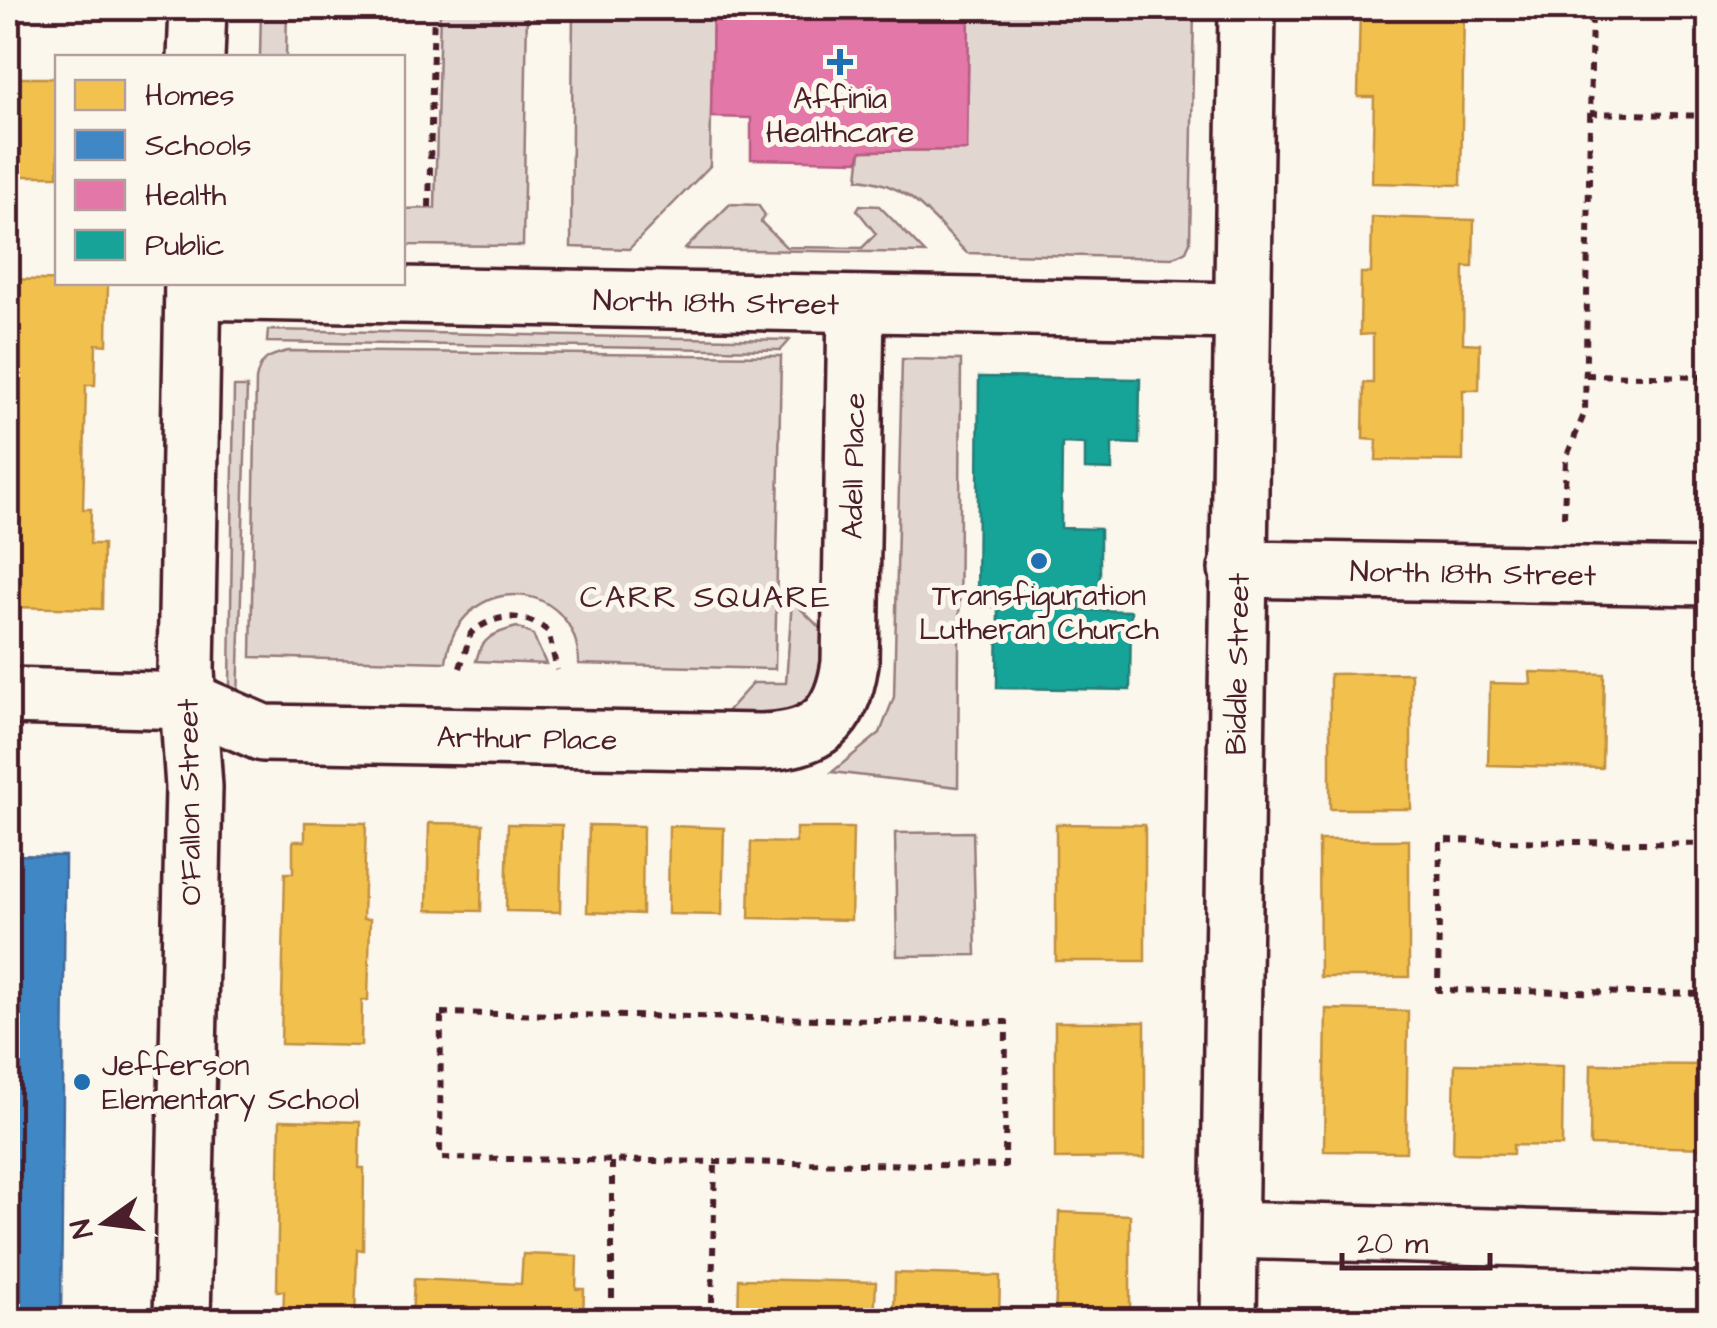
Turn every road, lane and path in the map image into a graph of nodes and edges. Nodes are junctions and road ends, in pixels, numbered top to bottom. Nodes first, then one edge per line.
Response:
1 (198, 8) edge
2 (434, 8) edge
3 (1247, 8) edge
4 (1592, 8) edge
5 (196, 55) edge
6 (1590, 114) junction
7 (1710, 116) edge
8 (429, 207) dead end
9 (193, 286) edge
10 (856, 305) junction
11 (1240, 312) junction
12 (1586, 375) junction
13 (1710, 377) edge
14 (1564, 517) dead end
15 (1238, 569) junction
16 (1710, 577) edge
17 (460, 668) dead end
18 (556, 670) dead end
19 (846, 687) joint
20 (8, 696) edge
21 (189, 702) junction
22 (1710, 844) edge
23 (1710, 994) edge
24 (612, 1160) junction
25 (715, 1162) junction
26 (1230, 1230) junction
27 (1710, 1243) edge
28 (612, 1298) dead end
29 (712, 1302) dead end
30 (182, 1320) edge
31 (1228, 1320) edge

1 - 5 street
2 - 8 path
3 - 11 street, Biddle Street
4 - 6 path
6 - 7 path
6 - 12 path
9 - 10 street, North 18th Street
9 - 21 street, O'Fallon Street
10 - 11 street, North 18th Street
10 - 19 street, Adell Place
11 - 15 street, Biddle Street
12 - 13 path
12 - 14 path
15 - 16 street, North 18th Street
15 - 26 street, Biddle Street
17 - 18 path
19 - 21 street, Arthur Place
20 - 21 street
21 - 30 street, O'Fallon Street
22 - 23 path
24 - 25 path
24 - 25 path
24 - 28 path
25 - 29 path
26 - 27 street
26 - 31 street, Biddle Street

